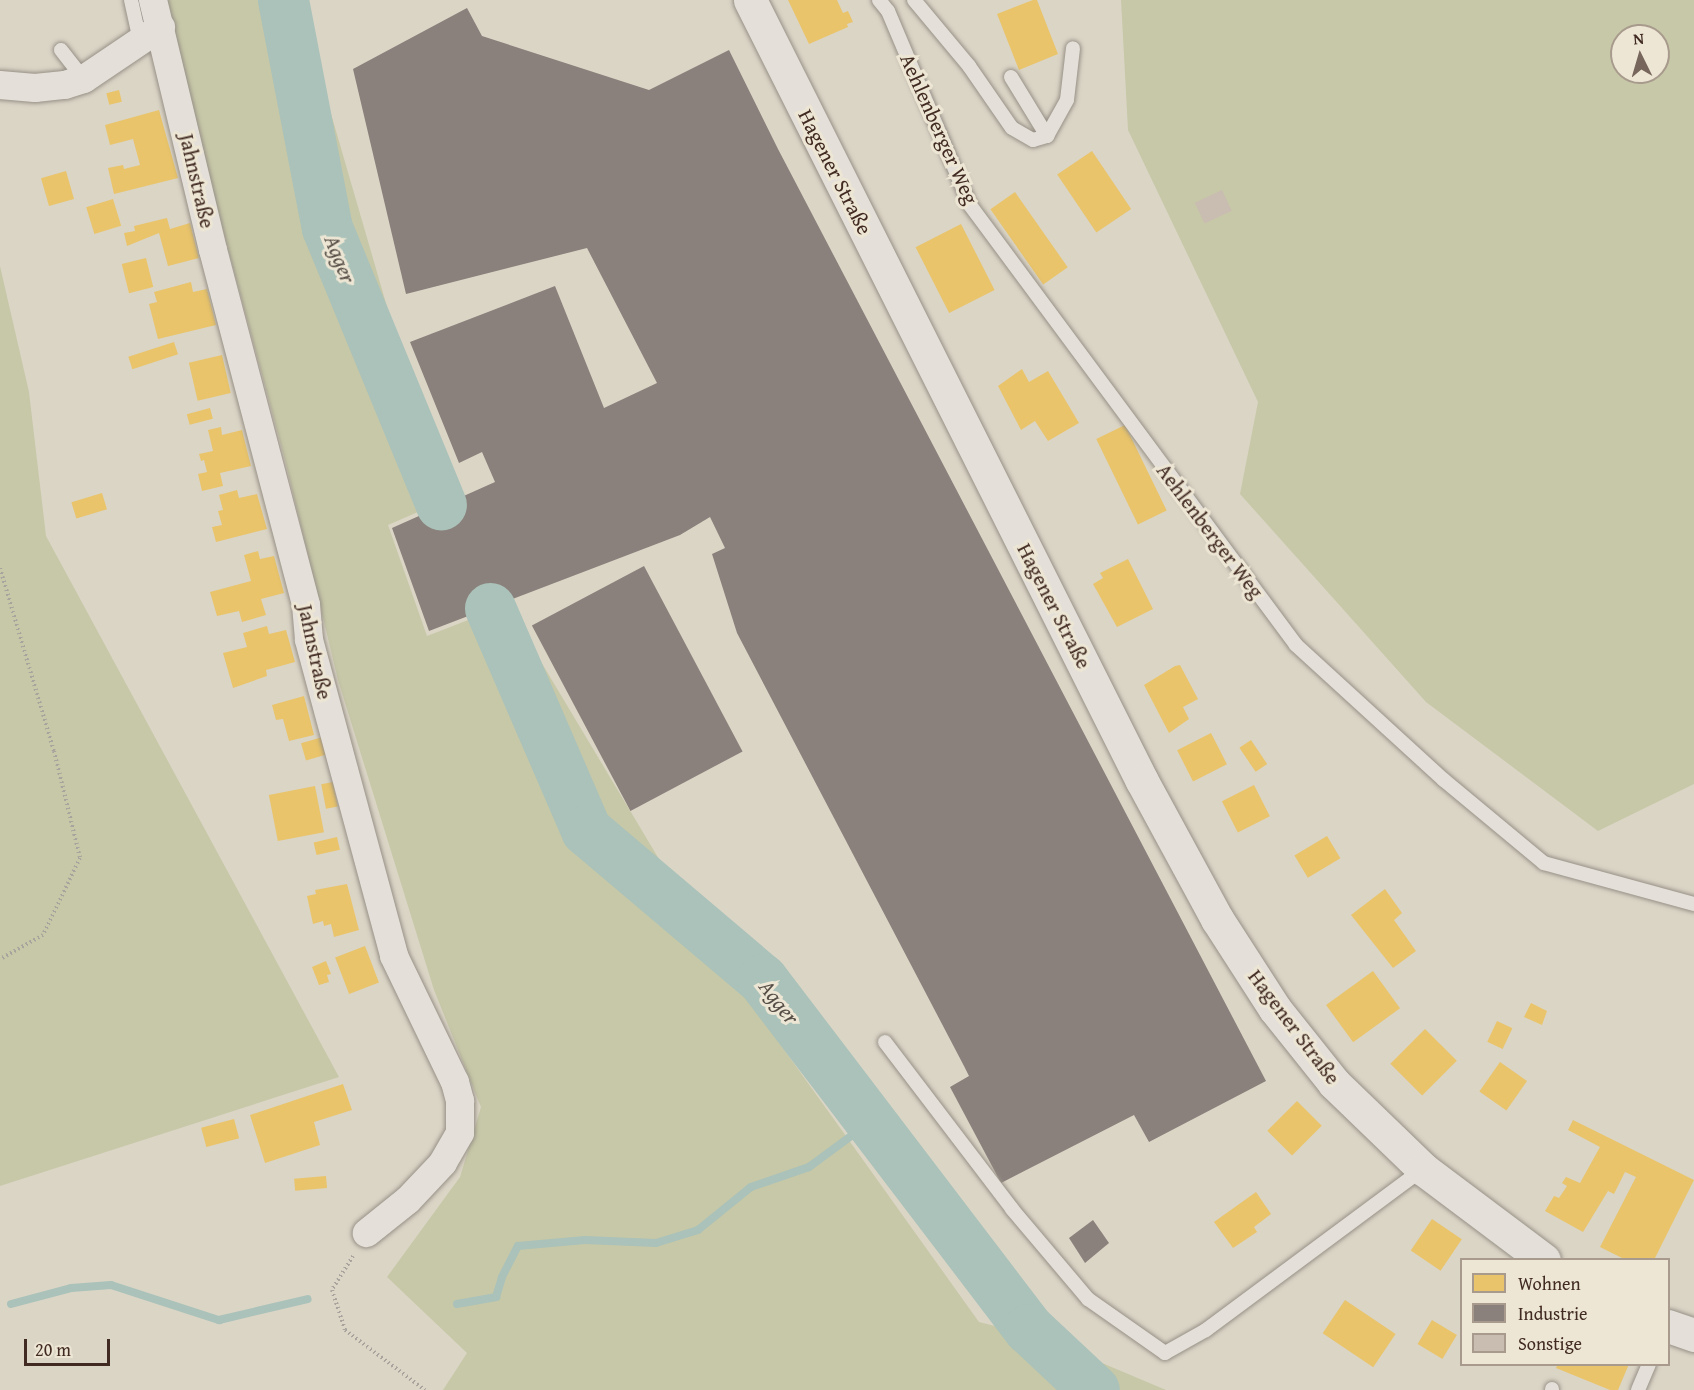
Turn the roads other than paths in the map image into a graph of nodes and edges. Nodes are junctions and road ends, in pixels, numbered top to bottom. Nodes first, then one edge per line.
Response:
1 (130, 0) edge
2 (153, 0) edge
3 (750, 0) edge
4 (879, 0) edge
5 (914, 0) edge
6 (151, 34) junction
7 (1073, 48) dead end
8 (62, 50) dead end
9 (1011, 76) dead end
10 (84, 79) junction
11 (0, 85) edge
12 (1047, 136) junction
13 (1694, 904) edge
14 (885, 1042) dead end
15 (1423, 1169) junction
16 (367, 1233) road end
17 (1541, 1258) edge
18 (1670, 1327) edge
19 (1694, 1335) edge
20 (1649, 1366) edge
21 (1638, 1390) edge

1 - 6 lane
2 - 6 street, Jahnstraße
3 - 15 main road, Hagener Straße
4 - 13 lane, Aehlenberger Weg
5 - 12 lane, Aehlenberger Weg
6 - 10 street
6 - 16 street, Jahnstraße
7 - 12 lane
8 - 10 lane
9 - 12 lane
10 - 11 street
14 - 15 lane
15 - 17 main road, Hagener Straße
18 - 19 main road
20 - 21 lane

